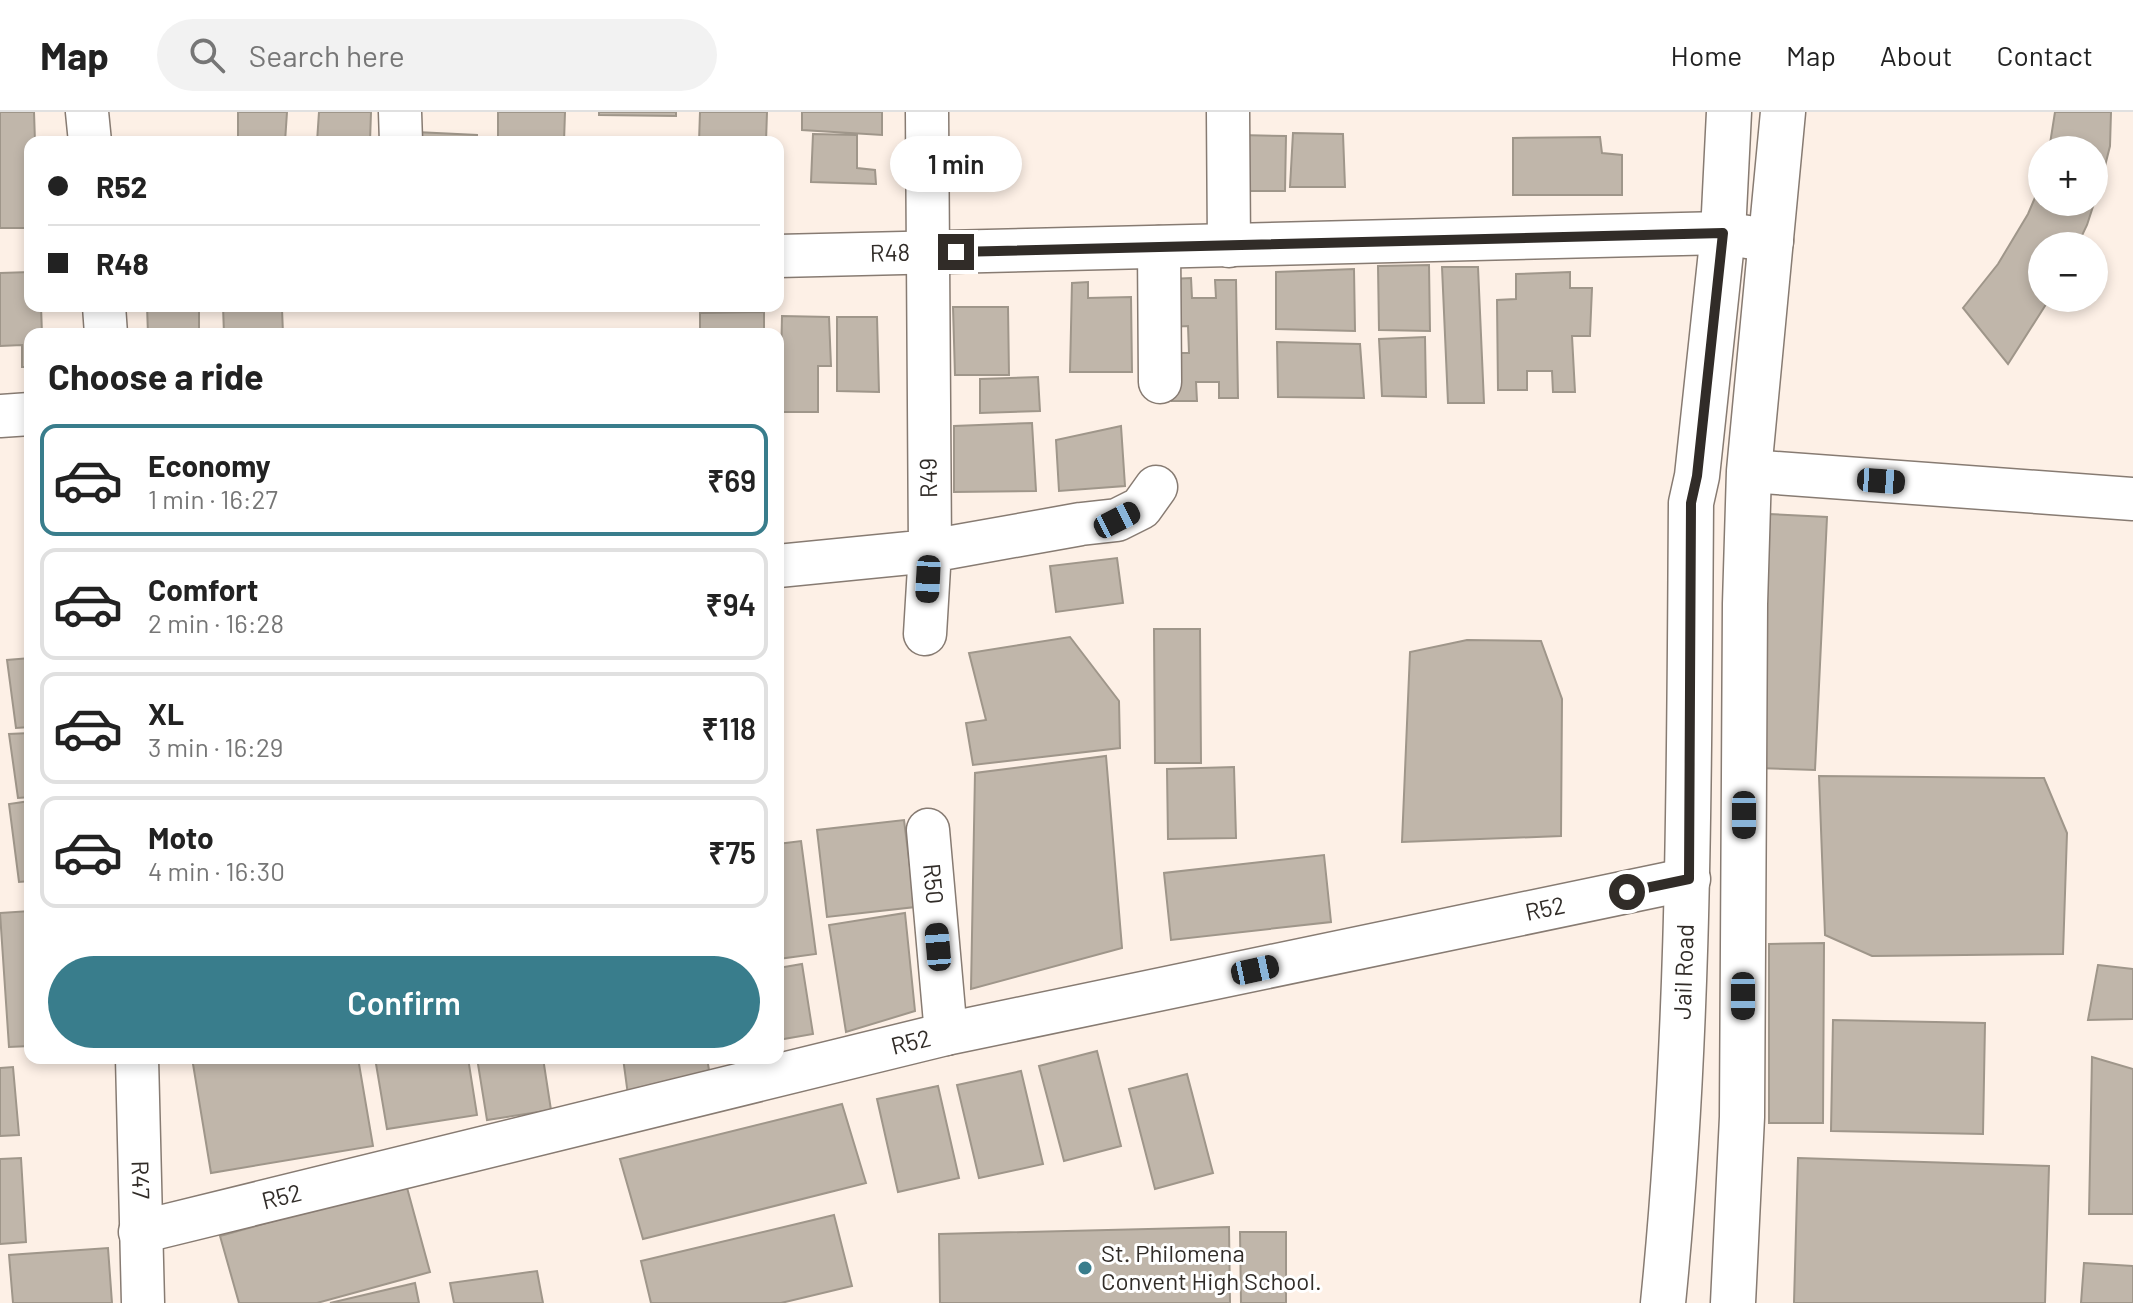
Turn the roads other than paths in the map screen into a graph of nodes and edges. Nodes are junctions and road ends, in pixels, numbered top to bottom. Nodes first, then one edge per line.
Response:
1 (87, 112) edge
2 (400, 112) edge
3 (927, 112) edge
4 (1228, 112) edge
5 (1729, 112) edge
6 (1783, 112) edge
7 (89, 136) edge
8 (401, 136) edge
9 (1723, 233) junction
10 (1772, 241) junction
11 (1229, 246) junction
12 (1159, 247) junction
13 (927, 253) junction
14 (784, 256) edge
15 (1160, 382) dead end
16 (24, 414) edge
17 (0, 416) edge
18 (1749, 471) junction
19 (1156, 487) dead end
20 (2133, 499) edge
21 (930, 551) junction
22 (784, 565) edge
23 (925, 634) dead end
24 (928, 830) dead end
25 (1689, 879) junction
26 (946, 1034) junction
27 (784, 1063) edge
28 (137, 1064) edge
29 (781, 1064) edge
30 (742, 1071) edge
31 (1670, 1229) junction
32 (140, 1232) junction
33 (1737, 1236) junction
34 (143, 1303) edge
35 (1663, 1303) edge
36 (1733, 1303) edge

1 - 7 street
2 - 8 street
3 - 13 street, R49
4 - 11 street
5 - 9 main road, Jail Road
6 - 10 main road
9 - 10 street, R48
9 - 11 street, R48
9 - 25 main road, Jail Road
10 - 18 main road
11 - 12 street, R48
12 - 13 street, R48
12 - 15 street
13 - 14 street, R48
13 - 21 street, R49
16 - 17 street
18 - 20 street
18 - 33 main road
19 - 21 street
21 - 22 street
21 - 23 street, R49
24 - 26 street, R50
25 - 26 street, R52
25 - 31 main road, Jail Road
26 - 27 street, R52
28 - 32 street, R47
29 - 30 street, R52
30 - 32 street, R52
31 - 33 main road
31 - 35 main road, Jail Road
32 - 34 street, R47
33 - 36 main road

